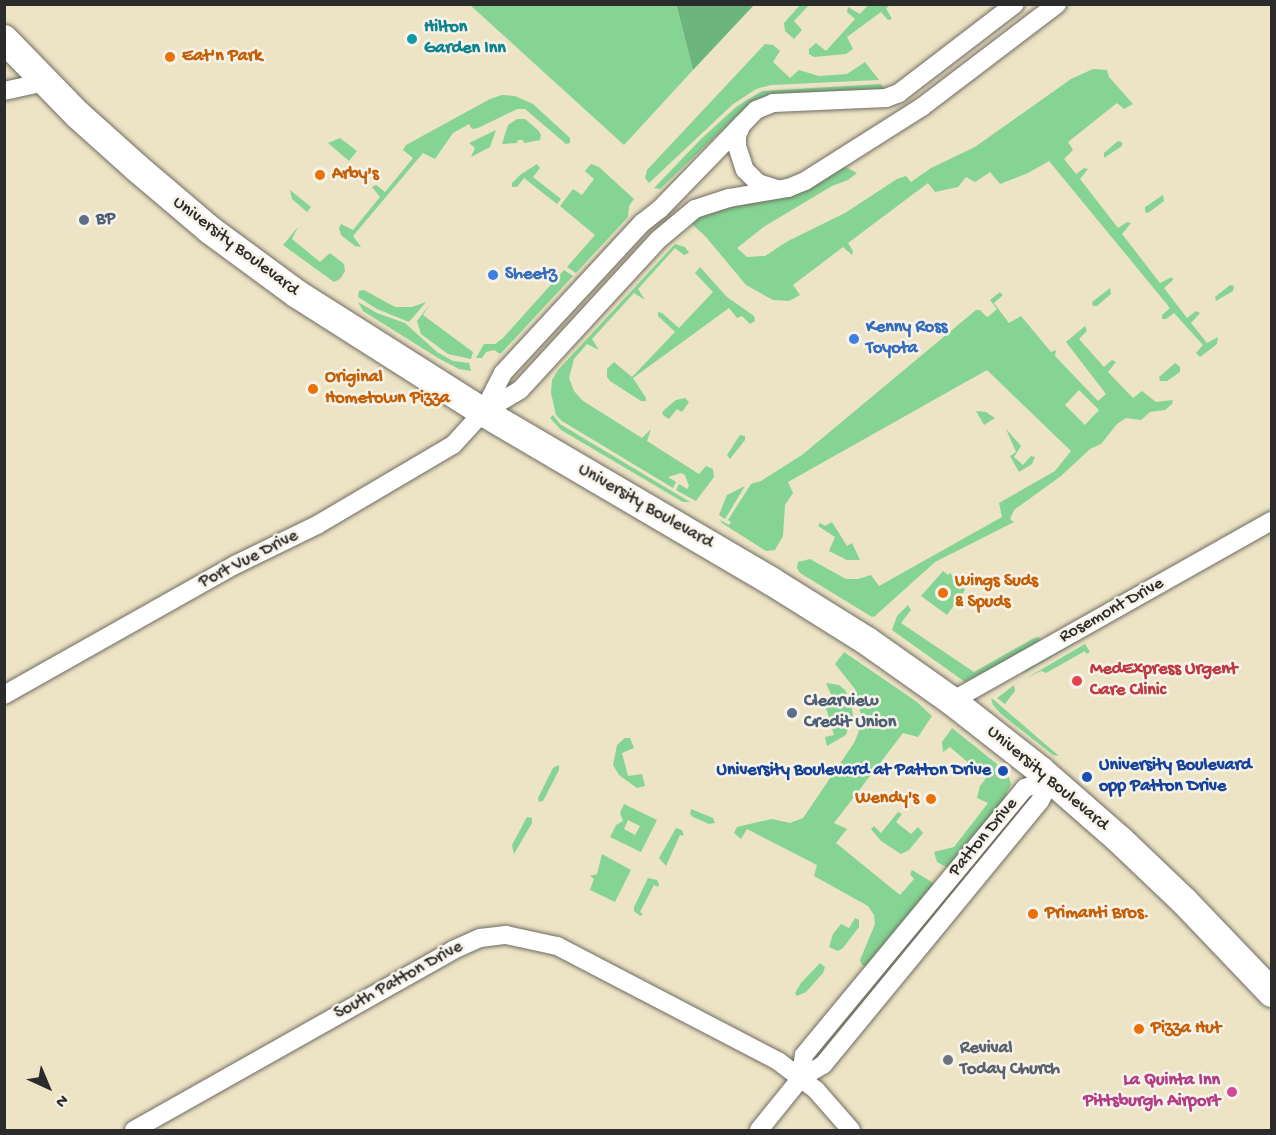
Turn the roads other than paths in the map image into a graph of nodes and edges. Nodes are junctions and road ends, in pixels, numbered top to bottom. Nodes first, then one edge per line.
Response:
1 (1015, 4) edge
2 (1057, 4) edge
3 (6, 47) edge
4 (45, 82) junction
5 (4, 91) edge
6 (743, 123) junction
7 (780, 189) junction
8 (483, 412) junction
9 (1272, 521) edge
10 (4, 695) edge
11 (952, 701) junction
12 (1051, 779) junction
13 (1272, 993) edge
14 (801, 1078) junction
15 (134, 1131) edge
16 (759, 1131) edge
17 (851, 1131) edge

1 - 6 street
2 - 7 street
3 - 4 main road, University Boulevard
4 - 5 street
4 - 8 main road, University Boulevard
6 - 7 street
6 - 8 street
7 - 8 street
8 - 10 street, Port Vue Drive
8 - 11 main road, University Boulevard
9 - 11 street, Rosemont Drive
11 - 12 main road, University Boulevard
12 - 13 main road, University Boulevard
12 - 14 street, Patton Drive
14 - 15 street, South Patton Drive
14 - 16 street, Patton Drive
14 - 17 street, South Patton Drive

